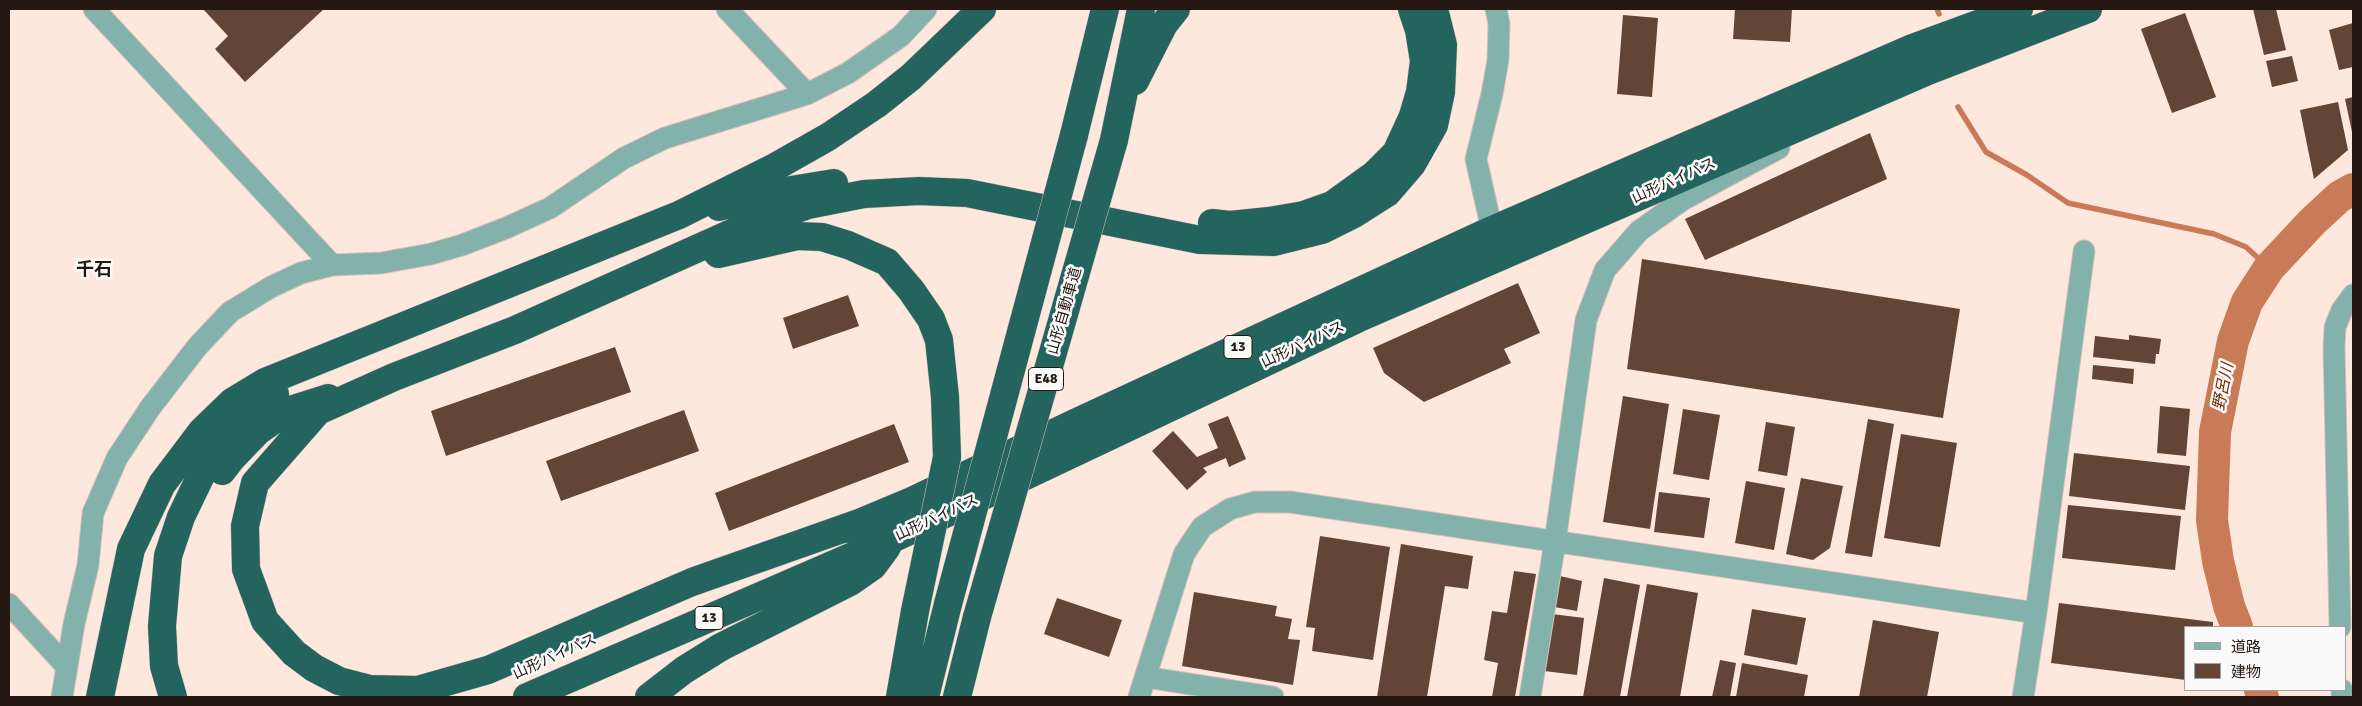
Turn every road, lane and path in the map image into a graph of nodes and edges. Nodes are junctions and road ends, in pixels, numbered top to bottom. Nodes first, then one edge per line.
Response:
1 (94, 9) edge
2 (727, 9) edge
3 (926, 9) edge
4 (982, 9) edge
5 (1105, 9) edge
6 (1141, 9) edge
7 (1176, 9) edge
8 (1412, 9) edge
9 (1434, 9) edge
10 (1496, 9) edge
11 (2019, 9) edge
12 (2088, 9) edge
13 (1928, 71) junction
14 (807, 94) junction
15 (1124, 103) junction
16 (678, 215) junction
17 (1492, 230) junction
18 (2084, 251) dead end
19 (332, 265) junction
20 (648, 271) junction
21 (2353, 295) edge
22 (357, 344) junction
23 (394, 377) junction
24 (862, 522) junction
25 (892, 539) junction
26 (1555, 542) junction
27 (2346, 577) edge
28 (9, 604) edge
29 (2036, 613) junction
30 (2340, 626) edge
31 (66, 666) junction
32 (1145, 677) junction
33 (62, 697) edge
34 (100, 697) edge
35 (173, 697) edge
36 (191, 697) edge
37 (462, 697) edge
38 (527, 697) edge
39 (649, 697) edge
40 (900, 697) edge
41 (925, 697) edge
42 (957, 697) edge
43 (1139, 697) edge
44 (1273, 697) edge
45 (1530, 697) edge
46 (2022, 697) edge

1 - 19 street
2 - 14 street
3 - 14 street
4 - 16 highway
5 - 41 highway, E48, bridge
6 - 15 highway, 山形自動車道 / E48
7 - 15 highway
8 - 16 highway
9 - 20 highway
10 - 17 street
11 - 17 highway, 山形バイパス / 13
12 - 13 highway, 山形バイパス / 13
13 - 25 highway, 山形バイパス / 13
13 - 26 street
14 - 19 street
15 - 42 highway, 山形自動車道 / E48, bridge
16 - 22 highway
17 - 24 highway, 山形バイパス / 13
18 - 29 street
19 - 31 street
20 - 23 highway
20 - 40 highway, bridge
21 - 27 street
22 - 34 highway
22 - 35 highway
23 - 24 highway
23 - 36 highway
24 - 37 highway, 山形バイパス / 13
25 - 38 highway, 山形バイパス / 13
25 - 39 highway
26 - 29 street
26 - 32 street
26 - 45 street
27 - 30 street
28 - 31 street
29 - 46 street
31 - 33 street
32 - 43 street
32 - 44 street

